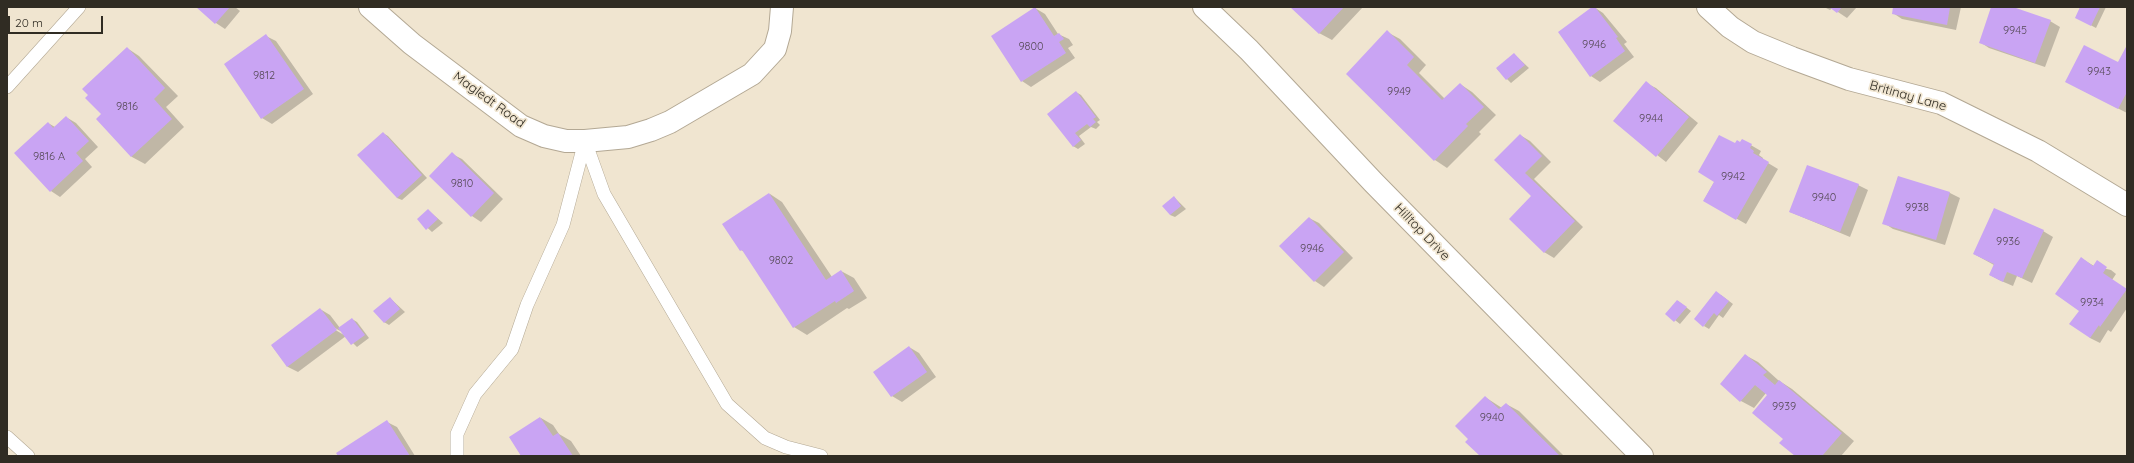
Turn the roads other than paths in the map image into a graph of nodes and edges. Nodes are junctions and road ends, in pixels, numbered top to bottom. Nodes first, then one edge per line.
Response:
1 (79, 7) edge
2 (370, 7) edge
3 (782, 7) edge
4 (1204, 7) edge
5 (1708, 7) edge
6 (7, 87) edge
7 (585, 141) junction
8 (2127, 205) edge
9 (7, 437) edge
10 (28, 456) edge
11 (457, 456) edge
12 (821, 456) edge
13 (1642, 456) edge

1 - 6 lane
2 - 7 street, Magledt Road
3 - 7 street, Magledt Road
4 - 13 street, Hilltop Drive
5 - 8 street, Britinay Lane
7 - 11 lane
7 - 12 lane
9 - 10 lane

